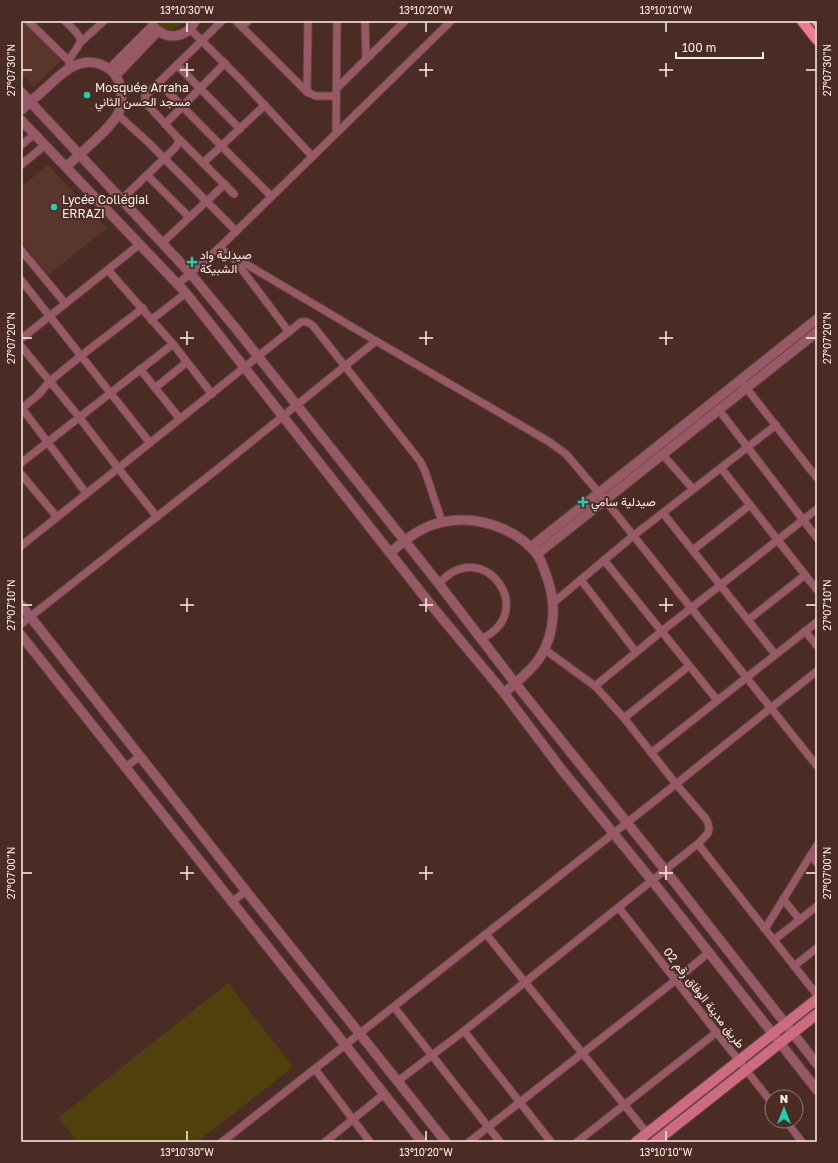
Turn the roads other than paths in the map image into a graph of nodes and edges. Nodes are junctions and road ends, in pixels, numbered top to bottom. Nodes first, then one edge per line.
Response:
1 (28, 21) edge
2 (65, 21) edge
3 (195, 21) edge
4 (222, 21) edge
5 (236, 21) edge
6 (248, 21) edge
7 (308, 21) edge
8 (337, 21) edge
9 (365, 21) edge
10 (405, 21) edge
11 (451, 21) edge
12 (802, 21) edge
13 (100, 22) edge
14 (154, 26) edge
15 (242, 27) junction
16 (190, 29) junction
17 (817, 40) edge
18 (202, 41) junction
19 (80, 42) junction
20 (366, 58) junction
21 (69, 64) junction
22 (225, 64) junction
23 (177, 65) junction
24 (113, 72) junction
25 (159, 82) junction
26 (336, 88) junction
27 (200, 89) junction
28 (21, 92) edge
29 (307, 92) junction
30 (336, 96) junction
31 (31, 102) junction
32 (265, 105) junction
33 (182, 106) junction
34 (21, 110) edge
35 (117, 114) junction
36 (21, 120) edge
37 (165, 124) junction
38 (240, 130) junction
39 (336, 133) junction
40 (35, 134) junction
41 (179, 139) junction
42 (21, 145) edge
43 (45, 146) junction
44 (222, 146) junction
45 (79, 155) junction
46 (312, 156) junction
47 (164, 158) junction
48 (203, 163) junction
49 (21, 165) edge
50 (66, 167) junction
51 (147, 175) junction
52 (225, 184) junction
53 (234, 194) dead end
54 (271, 196) junction
55 (121, 200) junction
56 (207, 201) junction
57 (189, 217) junction
58 (236, 231) junction
59 (162, 243) junction
60 (140, 244) junction
61 (219, 248) junction
62 (21, 250) edge
63 (231, 255) junction
64 (108, 270) junction
65 (191, 274) junction
66 (21, 280) edge
67 (178, 284) junction
68 (186, 293) junction
69 (66, 303) junction
70 (143, 308) junction
71 (50, 316) junction
72 (151, 320) junction
73 (817, 320) edge
74 (289, 332) junction
75 (817, 332) edge
76 (21, 339) edge
77 (376, 341) junction
78 (173, 344) junction
79 (21, 346) edge
80 (82, 355) junction
81 (258, 356) junction
82 (187, 362) junction
83 (345, 366) junction
84 (244, 368) junction
85 (140, 369) junction
86 (740, 381) junction
87 (50, 382) junction
88 (155, 388) junction
89 (746, 388) junction
90 (110, 392) junction
91 (212, 394) junction
92 (296, 404) junction
93 (21, 408) edge
94 (719, 410) junction
95 (282, 416) junction
96 (79, 417) junction
97 (180, 419) junction
98 (776, 425) junction
99 (48, 442) junction
100 (150, 443) junction
101 (748, 447) junction
102 (663, 455) junction
103 (21, 463) edge
104 (118, 468) junction
105 (721, 468) junction
106 (21, 474) edge
107 (817, 478) edge
108 (694, 489) junction
109 (86, 493) junction
110 (602, 497) junction
111 (750, 505) junction
112 (817, 509) edge
113 (663, 513) junction
114 (57, 517) junction
115 (157, 517) junction
116 (803, 520) junction
117 (442, 522) junction
118 (633, 536) junction
119 (817, 538) edge
120 (778, 540) junction
121 (404, 541) junction
122 (22, 542) edge
123 (693, 550) junction
124 (534, 551) junction
125 (391, 552) junction
126 (604, 560) junction
127 (805, 575) junction
128 (581, 580) junction
129 (439, 584) junction
130 (721, 586) junction
131 (817, 590) edge
132 (554, 603) junction
133 (21, 605) edge
134 (691, 608) junction
135 (30, 617) junction
136 (748, 620) junction
137 (817, 622) edge
138 (21, 624) edge
139 (662, 631) junction
140 (805, 631) junction
141 (21, 635) edge
142 (481, 639) junction
143 (817, 646) edge
144 (544, 649) junction
145 (636, 652) junction
146 (775, 654) junction
147 (689, 666) junction
148 (817, 671) edge
149 (746, 678) junction
150 (515, 683) junction
151 (596, 686) junction
152 (504, 693) junction
153 (717, 700) junction
154 (770, 708) junction
155 (624, 718) junction
156 (651, 752) junction
157 (140, 756) junction
158 (817, 766) edge
159 (126, 767) junction
160 (676, 784) junction
161 (627, 822) junction
162 (613, 833) junction
163 (698, 844) junction
164 (817, 845) edge
165 (811, 855) junction
166 (817, 863) edge
167 (666, 870) junction
168 (651, 881) junction
169 (246, 891) junction
170 (783, 899) junction
171 (232, 902) junction
172 (817, 906) edge
173 (619, 908) junction
174 (800, 920) junction
175 (765, 929) junction
176 (486, 934) junction
177 (774, 940) junction
178 (817, 948) edge
179 (708, 953) junction
180 (794, 966) junction
181 (676, 980) junction
182 (524, 982) junction
183 (817, 995) edge
184 (817, 999) edge
185 (394, 1007) junction
186 (817, 1014) edge
187 (785, 1024) junction
188 (464, 1031) junction
189 (717, 1032) junction
190 (360, 1034) junction
191 (772, 1034) junction
192 (792, 1034) junction
193 (780, 1044) junction
194 (345, 1046) junction
195 (583, 1053) junction
196 (431, 1056) junction
197 (739, 1060) junction
198 (817, 1064) edge
199 (315, 1069) junction
200 (747, 1070) junction
201 (398, 1081) junction
202 (817, 1090) edge
203 (764, 1092) edge
204 (384, 1094) junction
205 (520, 1102) junction
206 (624, 1106) junction
207 (352, 1119) junction
208 (488, 1127) junction
209 (792, 1129) edge
210 (647, 1133) junction
211 (222, 1142) edge
212 (325, 1142) edge
213 (370, 1142) edge
214 (422, 1142) edge
215 (446, 1142) edge
216 (470, 1142) edge
217 (500, 1142) edge
218 (551, 1142) edge
219 (577, 1142) edge
220 (636, 1142) edge
221 (655, 1142) edge
222 (802, 1142) edge

1 - 21 street
2 - 19 street
3 - 16 street
4 - 18 street
5 - 15 street
6 - 15 street
7 - 29 street
8 - 26 street
9 - 20 street
10 - 20 street
11 - 39 street
12 - 17 main road
13 - 19 street
14 - 16 street
14 - 24 street
15 - 29 street
16 - 18 street
18 - 22 street
18 - 23 street
19 - 21 street
20 - 26 street
21 - 24 street
21 - 31 street
22 - 27 street
22 - 32 street
23 - 25 street
23 - 27 street
24 - 35 street
25 - 33 street
25 - 37 street
26 - 30 street
27 - 33 street
27 - 38 street
28 - 31 street
29 - 30 street
30 - 39 street
31 - 34 street
31 - 45 street
32 - 38 street
32 - 46 street
33 - 37 street
33 - 44 street
35 - 45 street
35 - 47 street
36 - 40 street
37 - 41 street
38 - 44 street
39 - 46 street
40 - 42 street
40 - 43 street
41 - 47 street
41 - 48 street
43 - 49 street
43 - 50 street
44 - 48 street
44 - 54 street
45 - 50 street
45 - 55 street
46 - 54 street
47 - 51 street
47 - 56 street
48 - 52 street
50 - 60 street
51 - 55 street
51 - 57 street
52 - 53 street
52 - 56 street
54 - 58 street
55 - 59 street
56 - 57 street
56 - 58 street
57 - 59 street
58 - 61 street
59 - 65 street
60 - 64 street
60 - 67 street
61 - 63 street
61 - 65 street
62 - 69 street
63 - 74 street
63 - 77 street
64 - 69 street
64 - 70 street
65 - 67 street
65 - 81 street
66 - 71 street
67 - 68 street
68 - 72 street
68 - 84 street
69 - 71 street
70 - 72 street
70 - 80 street
71 - 76 street
71 - 80 street
72 - 78 street
73 - 86 street
74 - 81 street
74 - 83 street
75 - 89 street
77 - 83 street
77 - 110 street
78 - 82 street
78 - 85 street
79 - 87 street
80 - 87 street
80 - 90 street
81 - 84 street
81 - 92 street
82 - 88 street
82 - 91 street
83 - 92 street
83 - 117 street
84 - 91 street
84 - 95 street
85 - 88 street
85 - 90 street
86 - 89 street
86 - 110 street
87 - 93 street
87 - 96 street
88 - 97 street
89 - 94 street
89 - 98 street
90 - 96 street
90 - 100 street
91 - 97 street
92 - 95 street
92 - 121 street
93 - 99 street
94 - 101 street
94 - 102 street
95 - 115 street
95 - 125 street
96 - 99 street
96 - 104 street
97 - 100 street
98 - 101 street
98 - 107 street
99 - 103 street
99 - 109 street
100 - 104 street
101 - 105 street
101 - 116 street
102 - 108 street
102 - 110 street
104 - 109 street
104 - 115 street
105 - 108 street
105 - 111 street
106 - 114 street
108 - 113 street
109 - 114 street
110 - 118 street
110 - 124 street
111 - 120 street
111 - 123 street
112 - 116 street
113 - 118 street
113 - 123 street
114 - 122 street
115 - 135 street
116 - 119 street
116 - 120 street
117 - 121 street
117 - 124 street
118 - 126 street
118 - 134 street
120 - 127 street
120 - 130 street
121 - 125 street
121 - 129 street
123 - 130 street
124 - 132 street
125 - 152 street
126 - 128 street
126 - 139 street
127 - 131 street
127 - 136 street
128 - 132 street
128 - 145 street
129 - 142 street
129 - 142 street
130 - 134 street
130 - 136 street
132 - 144 street
133 - 135 street
134 - 139 street
134 - 149 street
135 - 138 street
135 - 157 street
136 - 146 street
137 - 140 street
139 - 145 street
139 - 147 street
140 - 143 street
140 - 146 street
141 - 159 street
142 - 150 street
144 - 150 street
144 - 151 street
145 - 151 street
146 - 149 street
147 - 153 street
147 - 155 street
148 - 154 street
149 - 153 street
149 - 154 street
150 - 152 street
150 - 161 street
151 - 155 street
152 - 162 street
153 - 156 street
154 - 158 street
154 - 160 street
155 - 156 street
156 - 160 street
157 - 159 street
157 - 169 street
159 - 171 street
160 - 161 street
160 - 163 street
161 - 162 street
161 - 167 street
162 - 168 street
162 - 176 street
163 - 167 street
163 - 175 street
164 - 165 street
165 - 166 street
165 - 170 street
167 - 168 street
167 - 187 street
168 - 173 street
168 - 179 street
169 - 171 street
169 - 190 street
170 - 174 street
170 - 175 street
171 - 194 street
172 - 174 street
173 - 181 street, طريق مدينة الوفاق رقم 02
173 - 182 street
174 - 177 street
175 - 177 street
176 - 182 street
176 - 185 street
177 - 180 street
178 - 180 street
179 - 181 street
179 - 191 street
180 - 183 street
181 - 189 street, طريق مدينة الوفاق رقم 02
181 - 195 street
182 - 188 street
182 - 195 street
184 - 187 main road
185 - 190 street
185 - 196 street
186 - 192 main road
187 - 191 main road
187 - 192 street
188 - 196 street
188 - 205 street
189 - 197 street, طريق مدينة الوفاق رقم 02
189 - 206 street
190 - 194 street
190 - 201 street
191 - 193 street
191 - 197 main road
192 - 193 main road
192 - 198 street
193 - 200 main road
193 - 202 street
194 - 199 street
194 - 204 street
195 - 205 street
195 - 206 street
196 - 201 street
196 - 208 street
197 - 200 street, طريق مدينة الوفاق رقم 02
197 - 210 main road
199 - 207 street
199 - 211 street
200 - 203 street, طريق مدينة الوفاق رقم 02
200 - 221 main road
201 - 215 street
204 - 207 street
204 - 214 street
205 - 208 street
205 - 218 street
206 - 210 street
206 - 219 street
207 - 212 street
207 - 213 street
208 - 216 street
208 - 217 street
209 - 222 street
210 - 220 main road

